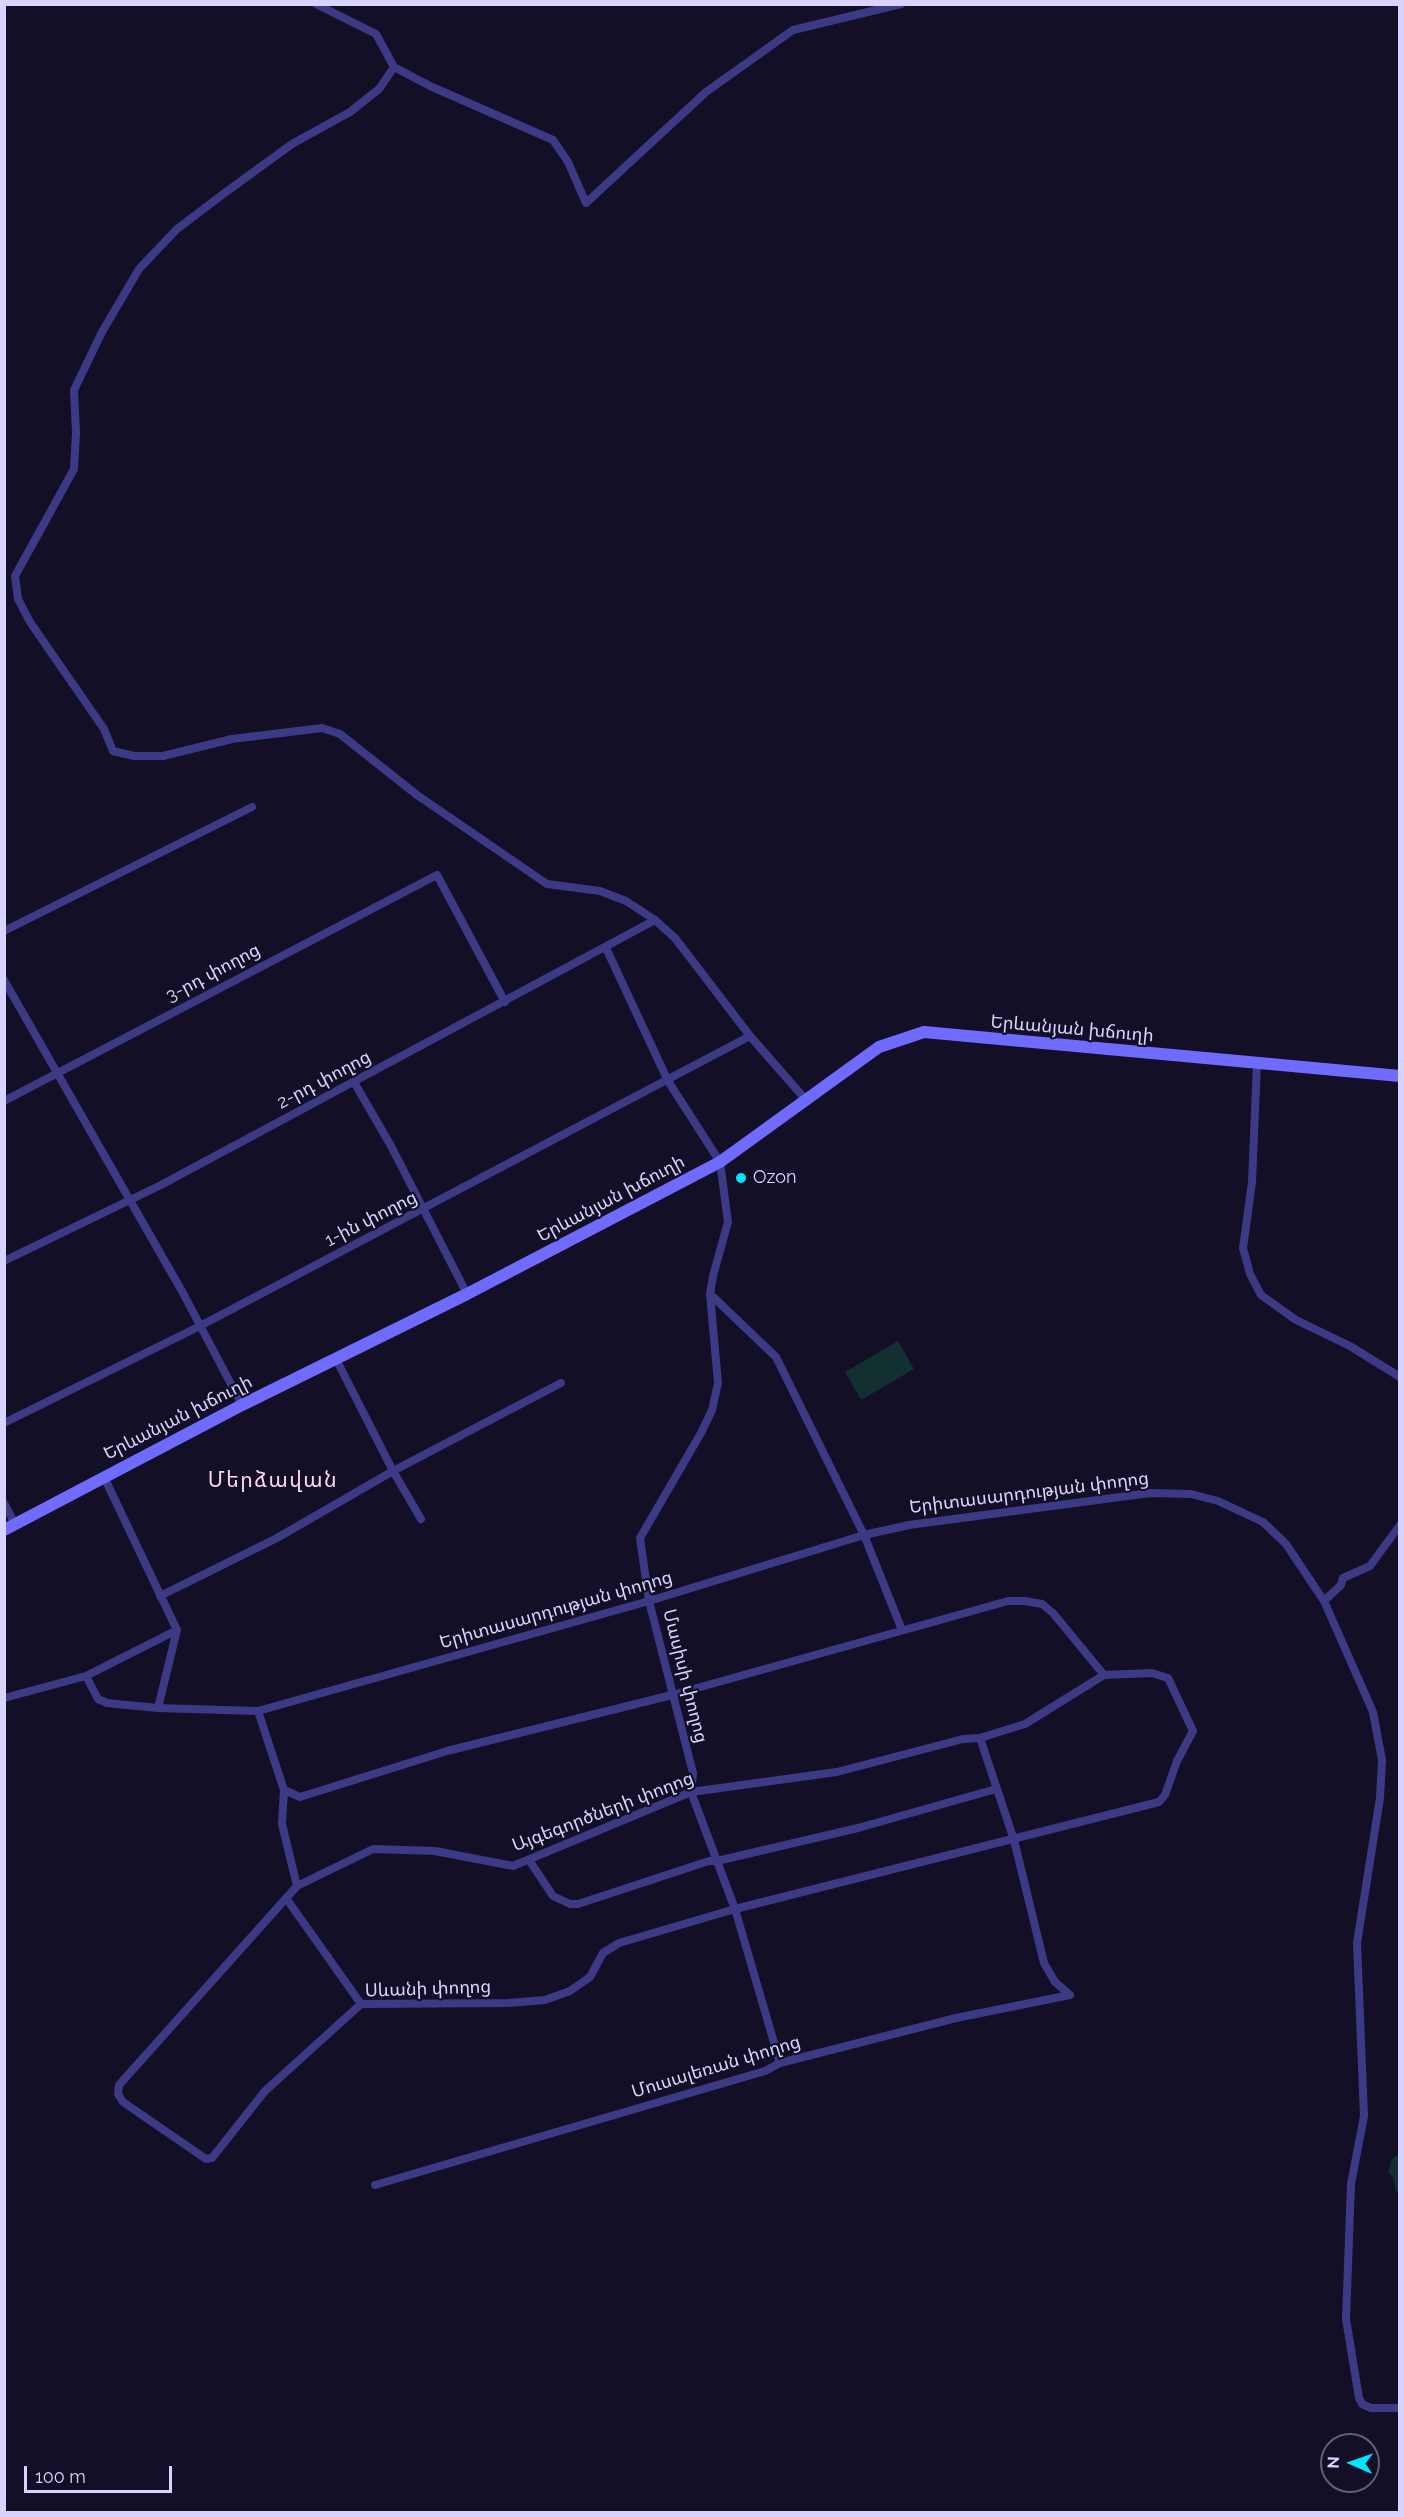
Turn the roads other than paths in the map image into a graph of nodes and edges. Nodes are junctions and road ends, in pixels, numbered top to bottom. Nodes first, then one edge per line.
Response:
1 (316, 4) edge
2 (901, 4) edge
3 (394, 68) junction
4 (252, 807) dead end
5 (655, 920) junction
6 (4, 931) edge
7 (606, 948) junction
8 (4, 980) edge
9 (505, 1002) junction
10 (750, 1036) junction
11 (1257, 1063) junction
12 (58, 1074) junction
13 (1400, 1077) edge
14 (668, 1081) junction
15 (354, 1082) junction
16 (806, 1100) junction
17 (4, 1101) edge
18 (720, 1162) junction
19 (129, 1202) junction
20 (424, 1210) junction
21 (4, 1261) edge
22 (467, 1294) junction
23 (710, 1294) junction
24 (200, 1326) junction
25 (336, 1359) junction
26 (1400, 1377) edge
27 (561, 1383) dead end
28 (242, 1405) junction
29 (4, 1423) edge
30 (393, 1472) junction
31 (104, 1477) junction
32 (4, 1503) edge
33 (421, 1519) dead end
34 (1400, 1525) edge
35 (10, 1527) edge
36 (864, 1535) junction
37 (160, 1596) junction
38 (649, 1601) junction
39 (1324, 1601) junction
40 (177, 1630) junction
41 (902, 1630) junction
42 (1104, 1675) junction
43 (86, 1676) junction
44 (672, 1695) junction
45 (4, 1698) edge
46 (158, 1708) junction
47 (258, 1711) junction
48 (980, 1738) junction
49 (996, 1789) junction
50 (284, 1790) junction
51 (690, 1792) junction
52 (1014, 1840) junction
53 (529, 1860) junction
54 (717, 1861) junction
55 (297, 1886) junction
56 (286, 1898) junction
57 (735, 1909) junction
58 (361, 2004) junction
59 (780, 2063) junction
60 (119, 2085) joint
61 (375, 2186) dead end
62 (1400, 2408) edge

1 - 3 street
2 - 3 street
3 - 5 street
4 - 6 street
5 - 7 street, 2-րդ փողոց
5 - 10 street
7 - 9 street, 2-րդ փողոց
7 - 14 street
8 - 12 street
9 - 12 street, 3-րդ փողոց
9 - 15 street, 2-րդ փողոց
10 - 14 street, 1-ին փողոց
10 - 16 street
11 - 13 main road, Երևանյան խճուղի
11 - 16 main road, Երևանյան խճուղի
11 - 26 street
12 - 17 street, 3-րդ փողոց
12 - 19 street
14 - 18 street
14 - 20 street, 1-ին փողոց
15 - 19 street, 2-րդ փողոց
15 - 20 street
16 - 18 main road, Երևանյան խճուղի
18 - 22 main road, Երևանյան խճուղի
18 - 23 street, Մասիսի փողոց
19 - 21 street, 2-րդ փողոց
19 - 24 street
20 - 22 street
20 - 24 street, 1-ին փողոց
22 - 25 main road, Երևանյան խճուղի
23 - 36 street
23 - 38 street, Մասիսի փողոց
24 - 28 street
24 - 29 street, 1-ին փողոց
25 - 28 main road, Երևանյան խճուղի
25 - 30 street
27 - 30 street
28 - 31 main road, Երևանյան խճուղի
30 - 33 street
30 - 37 street
31 - 35 main road, Երևանյան խճուղի
31 - 37 street
32 - 35 street
34 - 39 street
36 - 38 street, Երիտասարդության փողոց
36 - 39 street, Երիտասարդության փողոց
36 - 41 street
37 - 40 street
38 - 44 street, Մասիսի փողոց
38 - 47 street, Երիտասարդության փողոց
39 - 62 street, Երիտասարդության փողոց
40 - 43 street
40 - 46 street
41 - 42 street
41 - 44 street
42 - 48 street, Այգեգործների փողոց
42 - 52 street, Սևանի փողոց
43 - 45 street
43 - 46 street, Երիտասարդության փողոց
44 - 50 street
44 - 51 street, Մասիսի փողոց
46 - 47 street, Երիտասարդության փողոց
47 - 50 street
48 - 49 street
48 - 51 street, Այգեգործների փողոց
49 - 52 street
49 - 54 street
50 - 55 street
51 - 53 street, Այգեգործների փողոց
51 - 54 street, Մասիսի փողոց
52 - 57 street, Սևանի փողոց
52 - 59 street, Մուսալեռան փողոց
53 - 54 street
53 - 55 street, Այգեգործների փողոց
54 - 57 street, Մասիսի փողոց
55 - 56 street, Այգեգործների փողոց
56 - 58 street
56 - 60 street, Այգեգործների փողոց
57 - 58 street, Սևանի փողոց
57 - 59 street, Մասիսի փողոց
58 - 60 street, Սևանի փողոց
59 - 61 street, Մուսալեռան փողոց

